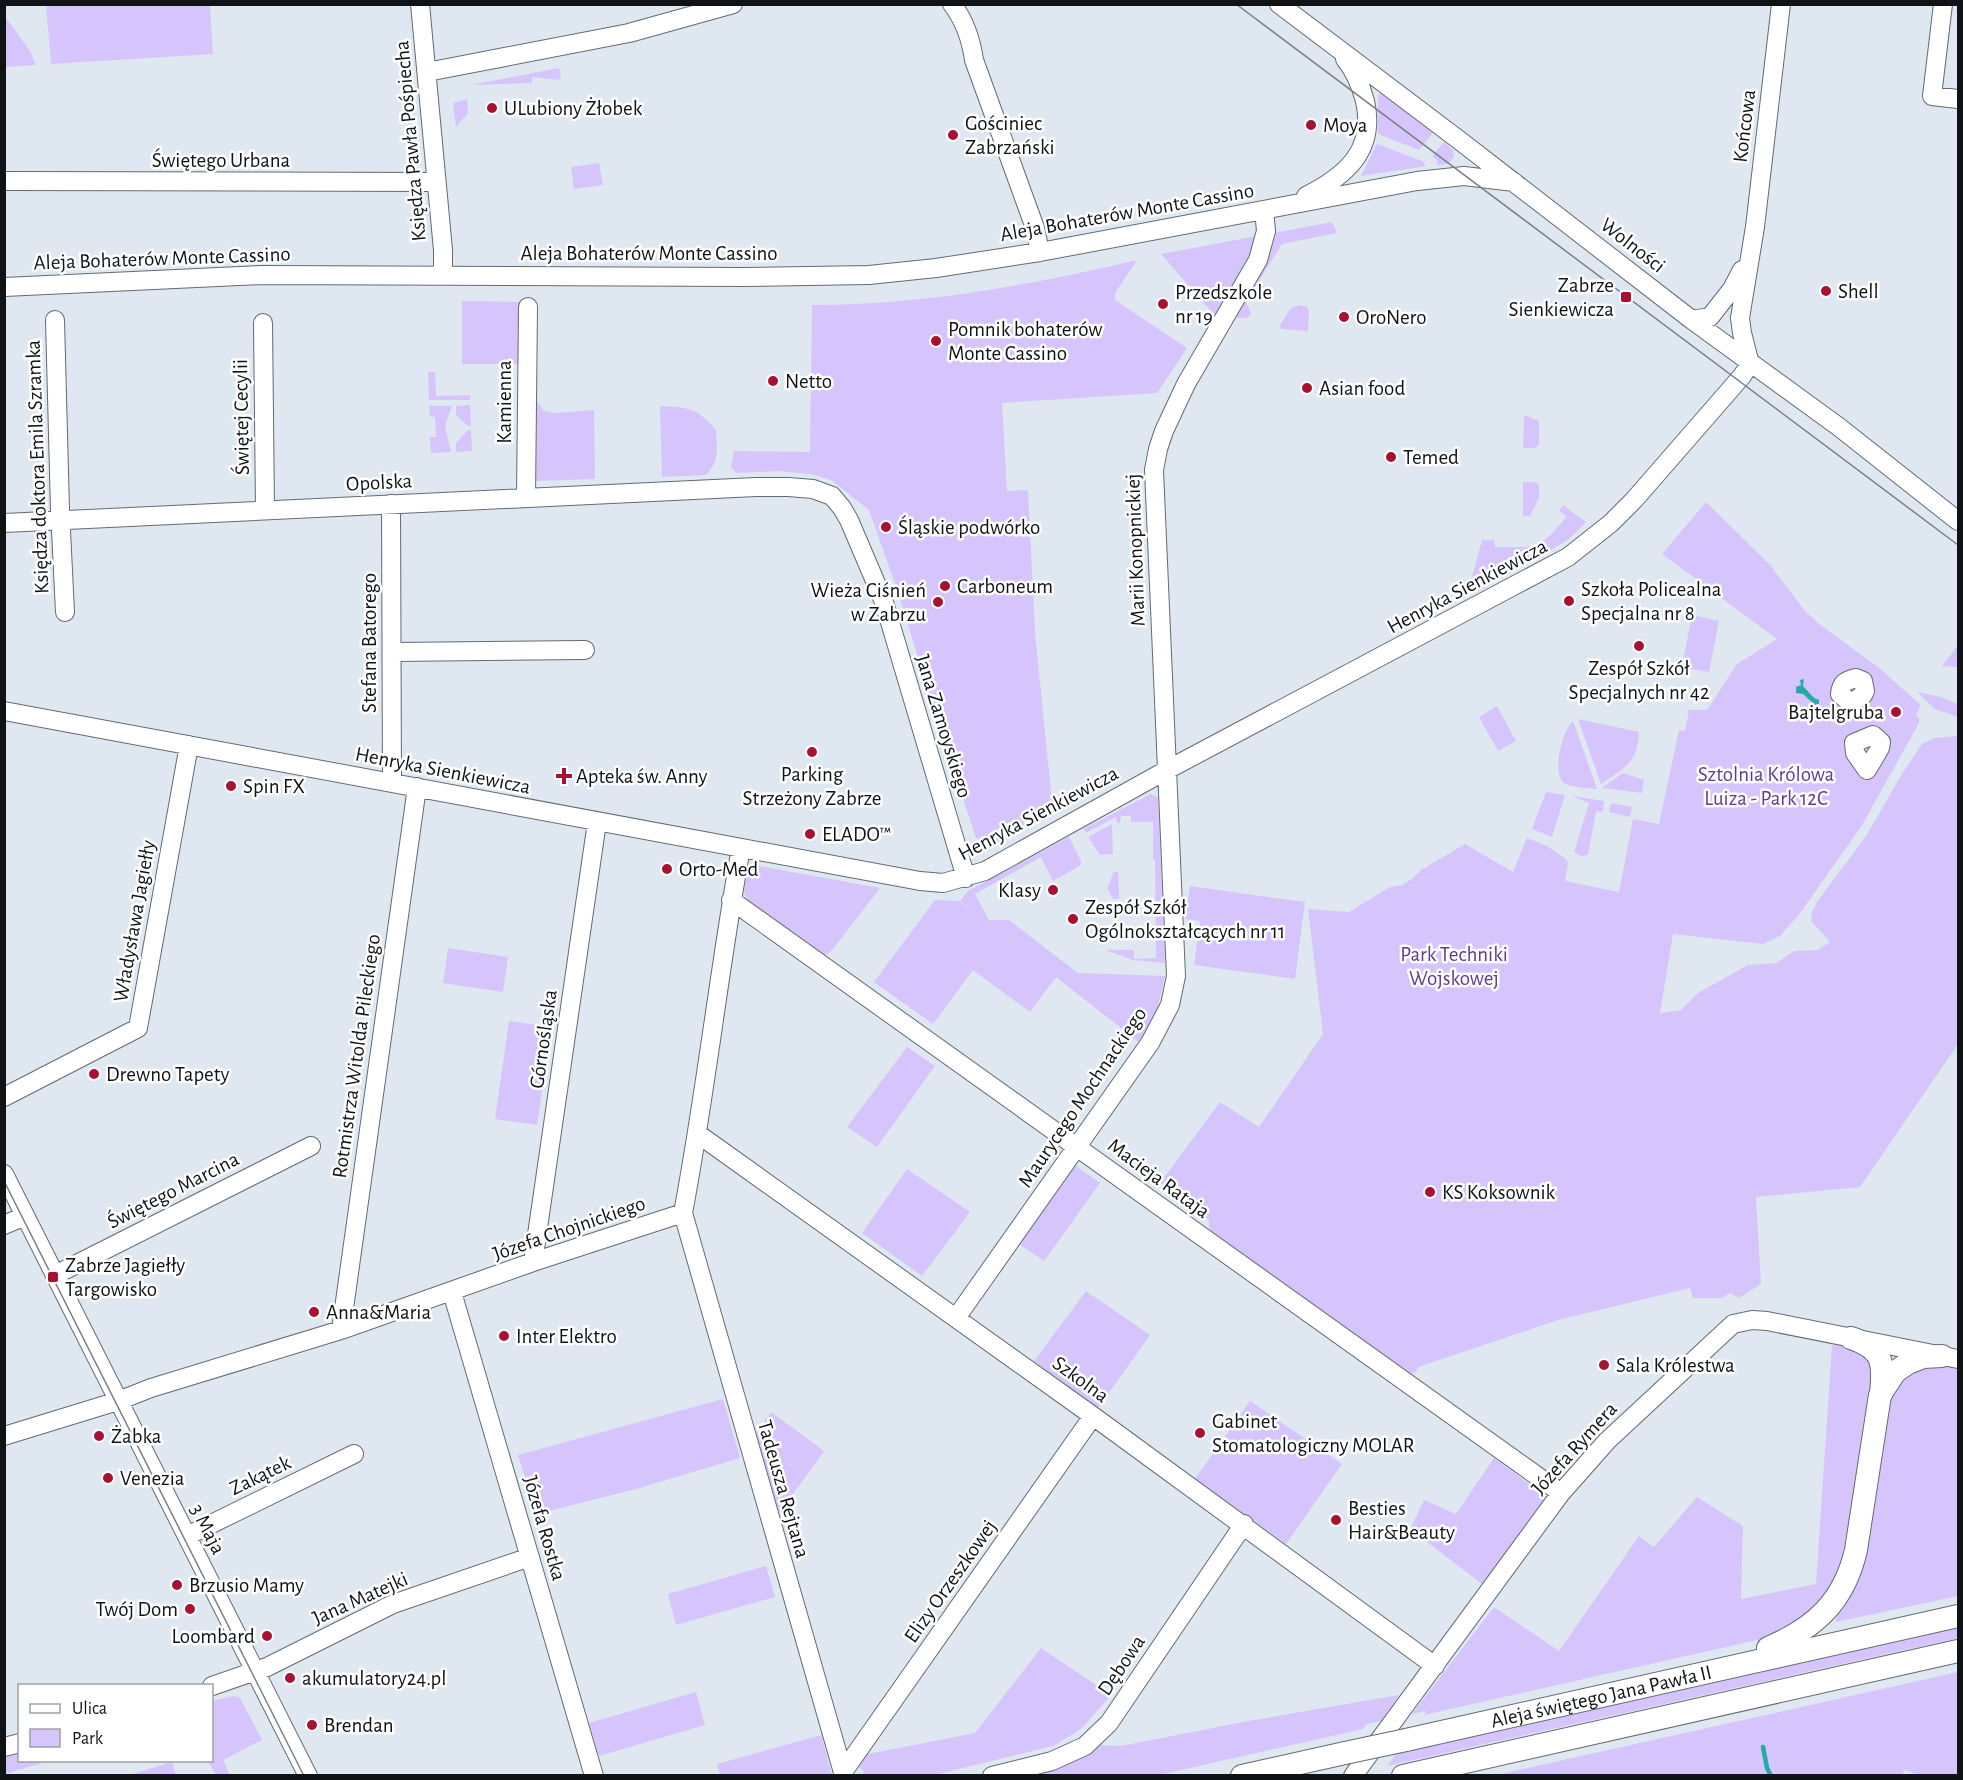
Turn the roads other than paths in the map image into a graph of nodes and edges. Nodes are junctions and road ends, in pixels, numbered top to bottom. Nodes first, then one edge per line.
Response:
1 (420, 4) edge
2 (733, 4) edge
3 (952, 4) edge
4 (1279, 4) edge
5 (1781, 4) edge
6 (1943, 4) edge
7 (1332, 44) junction
8 (427, 72) junction
9 (1959, 99) edge
10 (1459, 140) junction
11 (1433, 180) junction
12 (4, 181) edge
13 (436, 182) junction
14 (1514, 182) junction
15 (1287, 205) junction
16 (1264, 210) junction
17 (1040, 252) junction
18 (1751, 252) junction
19 (443, 274) junction
20 (4, 287) edge
21 (528, 307) dead end
22 (55, 320) dead end
23 (1692, 320) junction
24 (263, 323) dead end
25 (1750, 364) junction
26 (756, 487) joint
27 (526, 498) junction
28 (391, 504) junction
29 (265, 510) junction
30 (60, 520) junction
31 (1959, 521) edge
32 (4, 523) edge
33 (65, 612) dead end
34 (585, 650) dead end
35 (393, 652) junction
36 (4, 711) edge
37 (189, 745) junction
38 (1166, 771) junction
39 (392, 783) junction
40 (417, 788) junction
41 (597, 822) junction
42 (741, 848) junction
43 (966, 878) junction
44 (731, 900) junction
45 (4, 1097) edge
46 (698, 1134) junction
47 (311, 1146) dead end
48 (1077, 1146) junction
49 (4, 1174) edge
50 (683, 1213) junction
51 (25, 1216) junction
52 (4, 1225) edge
53 (533, 1262) junction
54 (55, 1275) junction
55 (452, 1292) junction
56 (956, 1318) junction
57 (341, 1330) junction
58 (1851, 1338) junction
59 (1950, 1357) edge
60 (1880, 1395) junction
61 (118, 1401) junction
62 (1093, 1416) junction
63 (4, 1436) edge
64 (354, 1454) dead end
65 (1561, 1493) junction
66 (1244, 1524) junction
67 (186, 1536) junction
68 (530, 1557) junction
69 (1959, 1616) edge
70 (1959, 1651) edge
71 (1435, 1666) junction
72 (1713, 1670) junction
73 (255, 1672) junction
74 (213, 1686) edge
75 (844, 1774) edge
76 (308, 1776) edge
77 (594, 1776) edge
78 (992, 1776) edge
79 (1242, 1776) edge
80 (1353, 1776) edge
81 (1403, 1776) edge

1 - 8 street, Księdza Pawła Pośpiecha
2 - 8 street
3 - 17 street
4 - 7 street, Wolności
5 - 18 street, Końcowa
6 - 9 street
7 - 10 street, Wolności
7 - 15 street, Aleja Bohaterów Monte Cassino
8 - 13 street, Księdza Pawła Pośpiecha
10 - 11 street, Aleja Bohaterów Monte Cassino
10 - 14 street, Wolności
11 - 14 street, Aleja Bohaterów Monte Cassino
11 - 15 street, Aleja Bohaterów Monte Cassino
12 - 13 street, Świętego Urbana
13 - 19 street, Księdza Pawła Pośpiecha
14 - 23 street, Wolności
15 - 16 street, Aleja Bohaterów Monte Cassino
16 - 17 street, Aleja Bohaterów Monte Cassino
16 - 38 street, Marii Konopnickiej
17 - 19 street, Aleja Bohaterów Monte Cassino
18 - 23 street, Końcowa
18 - 25 street, Końcowa
19 - 20 street, Aleja Bohaterów Monte Cassino
21 - 27 street, Kamienna
22 - 30 street, Księdza doktora Emila Szramka
23 - 25 street, Wolności
24 - 29 street, Świętej Cecylii
25 - 31 street, Wolności
25 - 38 street, Henryka Sienkiewicza
26 - 27 street, Opolska
26 - 43 street, Jana Zamoyskiego
27 - 28 street, Opolska
28 - 29 street, Opolska
28 - 35 street, Stefana Batorego
29 - 30 street, Opolska
30 - 32 street, Opolska
30 - 33 street, Księdza doktora Emila Szramka
34 - 35 street
35 - 39 street, Stefana Batorego
36 - 37 street, Henryka Sienkiewicza
37 - 39 street, Henryka Sienkiewicza
37 - 45 street, Władysława Jagiełły
38 - 43 street, Henryka Sienkiewicza
38 - 48 street, Maurycego Mochnackiego
39 - 40 street, Henryka Sienkiewicza
40 - 41 street, Henryka Sienkiewicza
40 - 57 street, Rotmistrza Witolda Pileckiego
41 - 42 street, Henryka Sienkiewicza
41 - 53 street, Górnośląska
42 - 43 street, Henryka Sienkiewicza
42 - 44 street
44 - 46 street
44 - 48 street, Macieja Rataja
46 - 50 street
46 - 56 street, Szkolna
47 - 54 street, Świętego Marcina
48 - 56 street, Maurycego Mochnackiego
48 - 65 street, Macieja Rataja
49 - 51 street, 3 Maja
50 - 53 street, Józefa Chojnickiego
50 - 75 street, Tadeusza Rejtana
51 - 52 street
51 - 54 street, 3 Maja
53 - 55 street, Józefa Chojnickiego
54 - 61 street, 3 Maja
55 - 57 street, Józefa Chojnickiego
55 - 68 street, Józefa Rostka
56 - 62 street, Szkolna
57 - 61 street, Józefa Chojnickiego
58 - 59 street, Józefa Rymera
58 - 60 main road
58 - 65 street, Józefa Rymera
59 - 60 main road
60 - 72 main road
61 - 63 street, Józefa Chojnickiego
61 - 67 street, 3 Maja
62 - 66 street, Szkolna
62 - 75 street, Elizy Orzeszkowej
64 - 67 street, Zakątek
65 - 71 street, Józefa Rymera
66 - 71 street, Szkolna
66 - 78 street, Dębowa
67 - 73 street, 3 Maja
68 - 73 street, Jana Matejki
68 - 77 street, Józefa Rostka
69 - 72 main road, Aleja świętego Jana Pawła II
70 - 81 main road, Aleja świętego Jana Pawła II
71 - 80 street, Józefa Rymera
72 - 79 main road, Aleja świętego Jana Pawła II, bridge
73 - 74 street, Jana Matejki
73 - 76 street, 3 Maja

